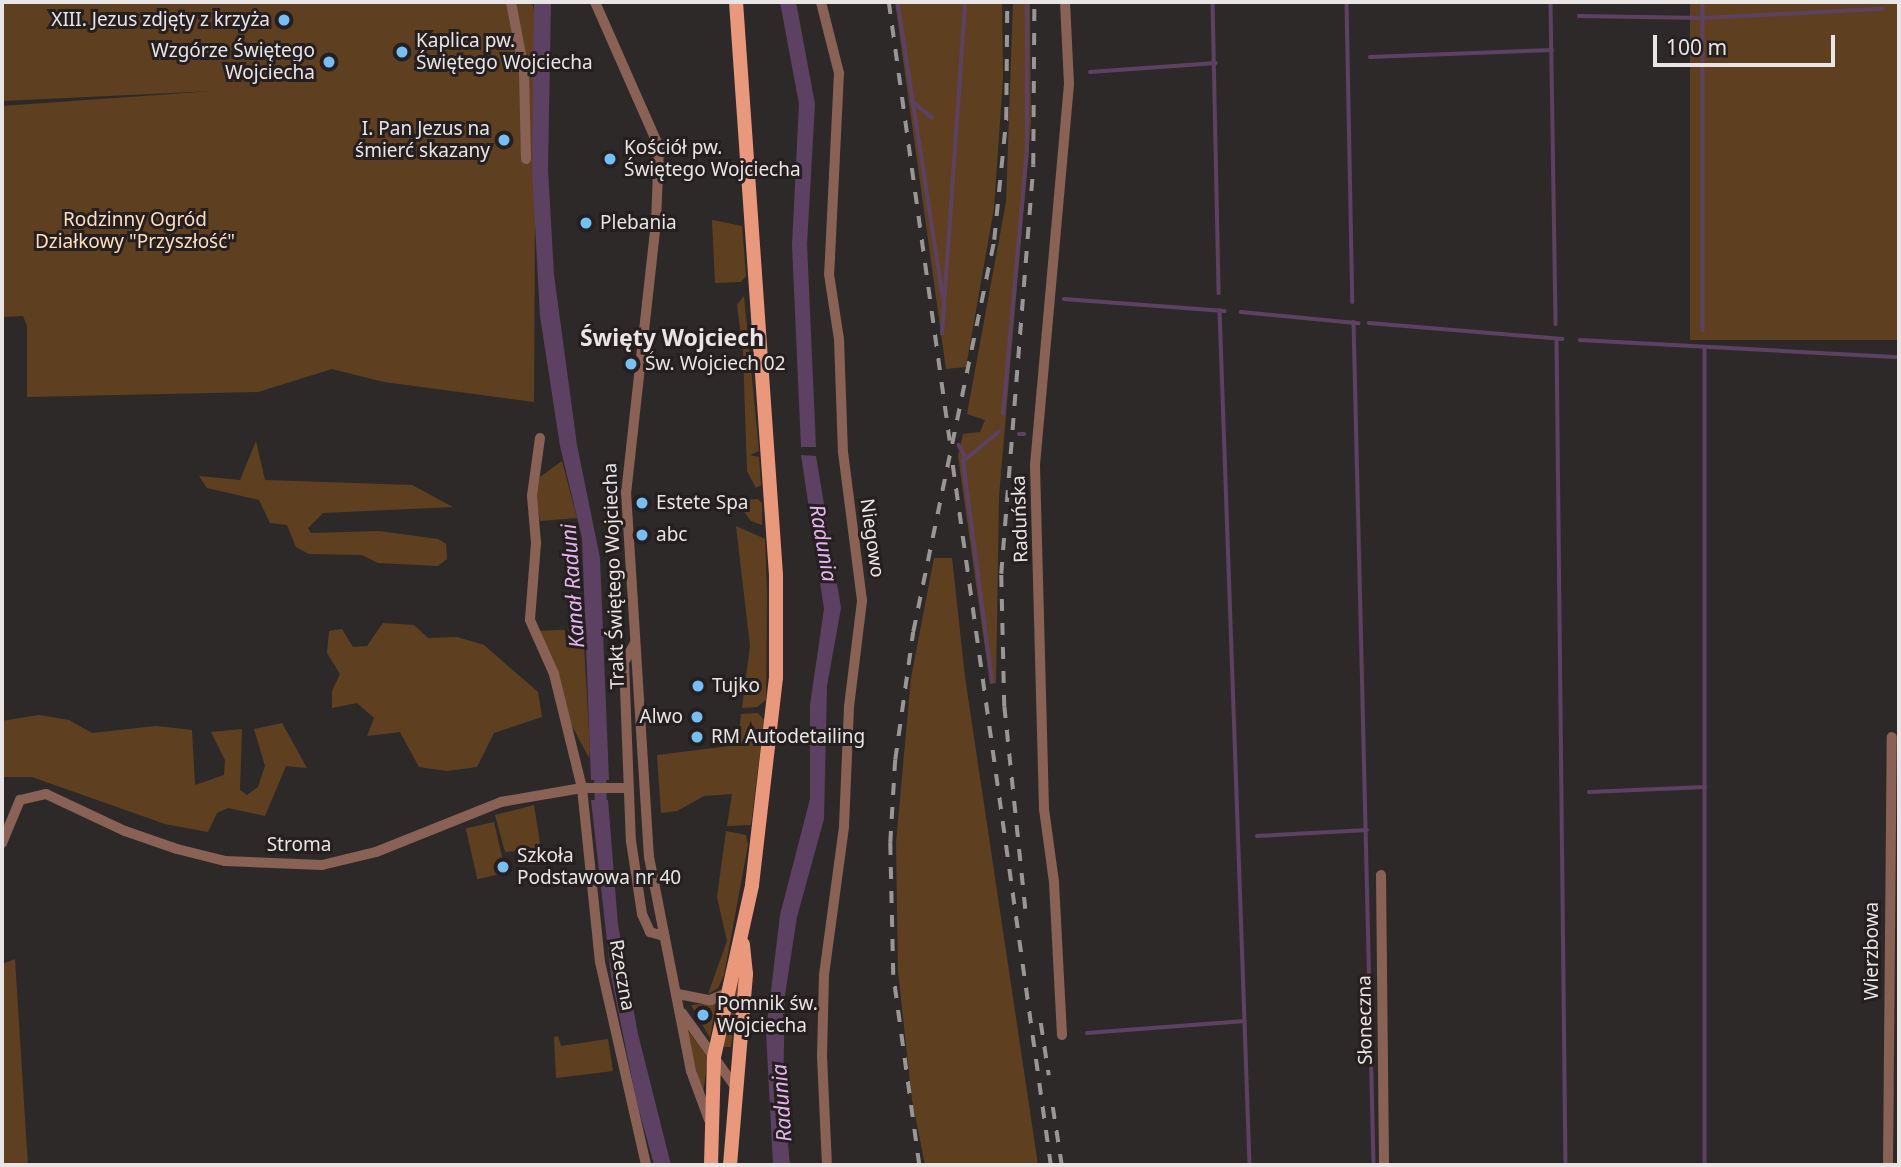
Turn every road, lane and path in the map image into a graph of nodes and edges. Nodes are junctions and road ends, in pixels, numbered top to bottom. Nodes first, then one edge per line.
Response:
1 (510, 2) edge
2 (595, 2) edge
3 (736, 2) edge
4 (821, 2) edge
5 (1065, 2) edge
6 (526, 159) dead end
7 (540, 438) dead end
8 (635, 643) junction
9 (1892, 737) dead end
10 (585, 788) junction
11 (626, 788) junction
12 (2, 843) edge
13 (1381, 875) dead end
14 (664, 936) junction
15 (743, 939) junction
16 (727, 993) junction
17 (678, 994) junction
18 (682, 1013) junction
19 (1062, 1035) dead end
20 (715, 1057) junction
21 (734, 1085) junction
22 (709, 1120) junction
23 (646, 1165) edge
24 (711, 1165) edge
25 (730, 1165) edge
26 (827, 1165) edge
27 (1384, 1165) edge
28 (1888, 1165) edge

1 - 6 street
2 - 8 street, Trakt Świętego Wojciecha
3 - 15 main road, Trakt Świętego Wojciecha
4 - 26 street, Niegowo
5 - 19 street, Raduńska
7 - 10 street, Rzeczna
8 - 11 street
8 - 14 street, Trakt Świętego Wojciecha
9 - 28 street, Wierzbowa
10 - 11 street, Stroma
10 - 12 street, Stroma
10 - 23 street, Rzeczna
11 - 14 street
13 - 27 street, Słoneczna
14 - 17 street, Trakt Świętego Wojciecha
15 - 16 main road, Trakt Świętego Wojciecha
15 - 21 main road, Trakt Świętego Wojciecha
16 - 17 street
16 - 20 main road, Trakt Świętego Wojciecha
17 - 18 street, Trakt Świętego Wojciecha
18 - 20 street, Trakt Świętego Wojciecha
18 - 22 street, Trakt Świętego Wojciecha
20 - 21 street, Trakt Świętego Wojciecha
20 - 22 main road, Trakt Świętego Wojciecha
21 - 25 main road, Trakt Świętego Wojciecha
22 - 24 main road, Trakt Świętego Wojciecha

